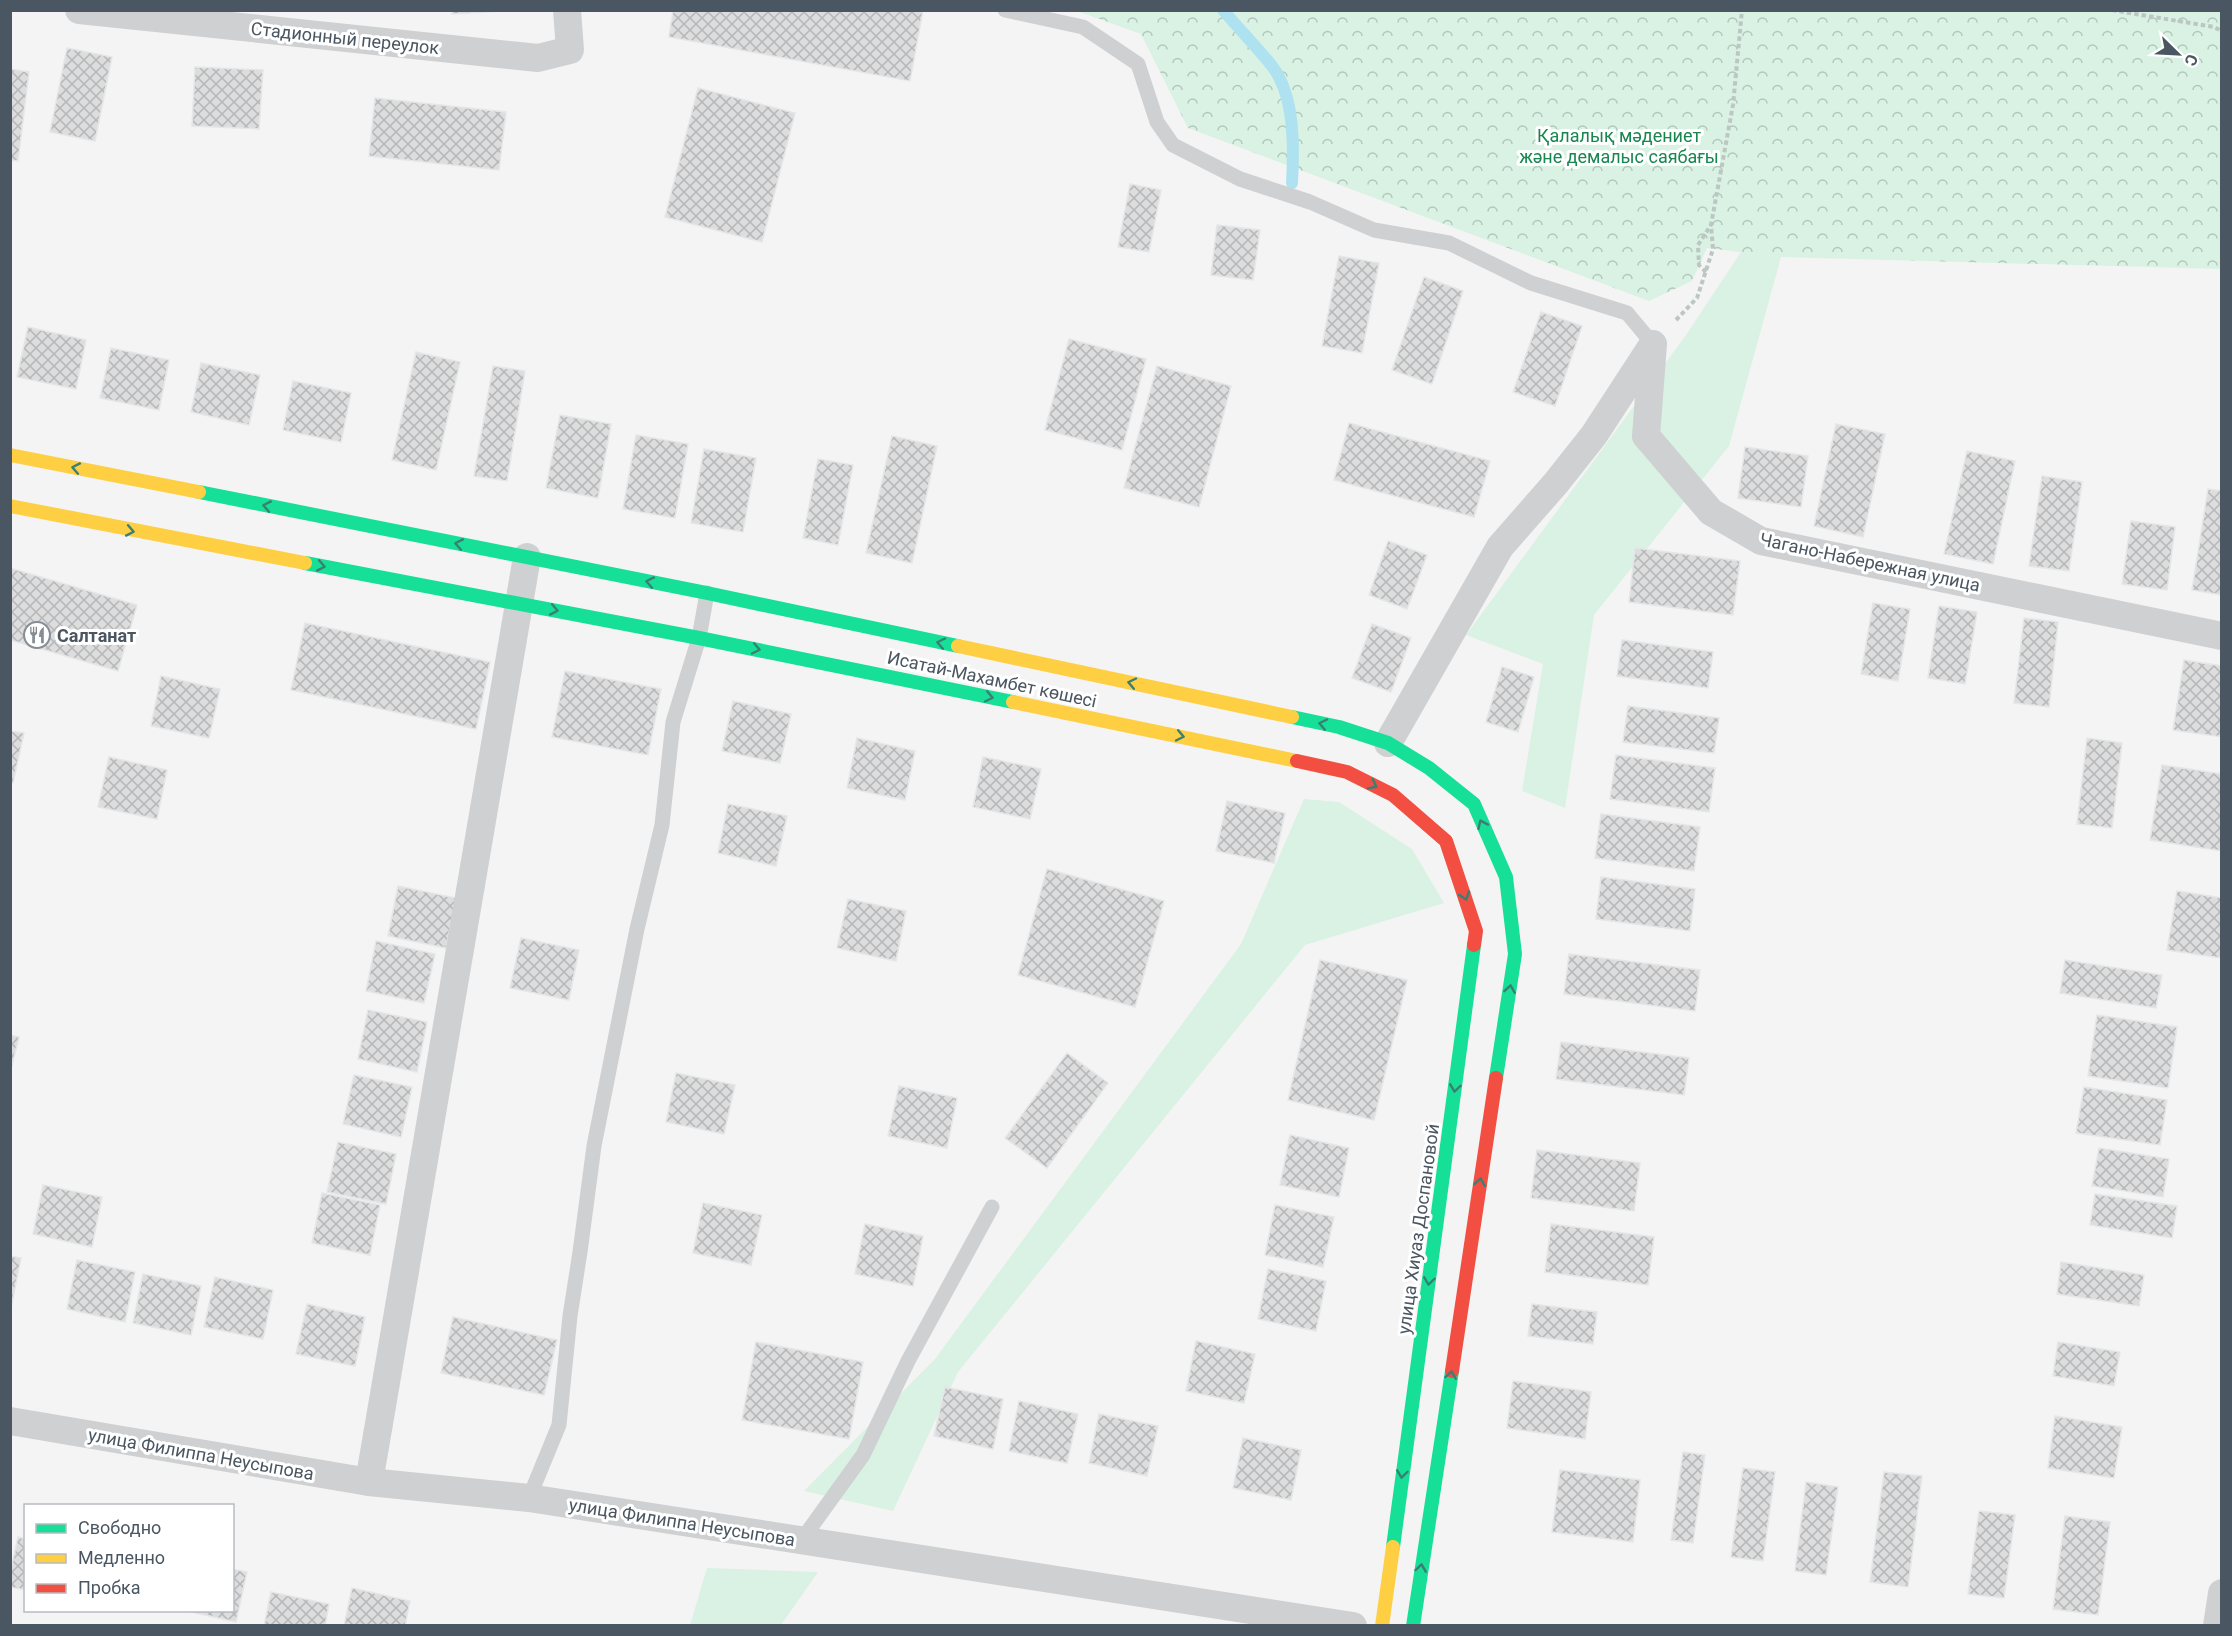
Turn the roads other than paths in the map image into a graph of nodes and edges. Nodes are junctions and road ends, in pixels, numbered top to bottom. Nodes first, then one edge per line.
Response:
1 (79, 10) edge
2 (567, 10) edge
3 (1005, 10) edge
4 (1653, 344) junction
5 (10, 455) edge
6 (10, 506) edge
7 (526, 557) junction
8 (707, 593) junction
9 (519, 603) junction
10 (2222, 636) edge
11 (699, 638) junction
12 (1388, 743) junction
13 (1446, 841) joint
14 (992, 1207) dead end
15 (10, 1421) edge
16 (369, 1482) junction
17 (530, 1498) junction
18 (801, 1541) junction
19 (2222, 1593) edge
20 (1353, 1626) edge
21 (1382, 1626) edge
22 (1413, 1626) edge
23 (2217, 1626) edge

1 - 2 street, Стадионный переулок
3 - 4 lane
4 - 10 street, Чагано-Набережная улица
4 - 12 street
7 -> 5 main road
6 -> 9 main road, Исатай-Махамбет көшесі
8 -> 7 main road
7 - 9 street
8 - 11 lane
12 -> 8 main road
9 -> 11 main road, Исатай-Махамбет көшесі
9 - 16 street
11 -> 13 main road, Исатай-Махамбет көшесі
11 - 17 lane
22 -> 12 main road
13 -> 21 main road, улица Хиуаз Доспановой
14 - 18 lane
15 - 16 street, улица Филиппа Неусыпова
16 - 17 street, улица Филиппа Неусыпова
17 - 18 street, улица Филиппа Неусыпова
18 - 20 street, улица Филиппа Неусыпова
19 - 23 street

